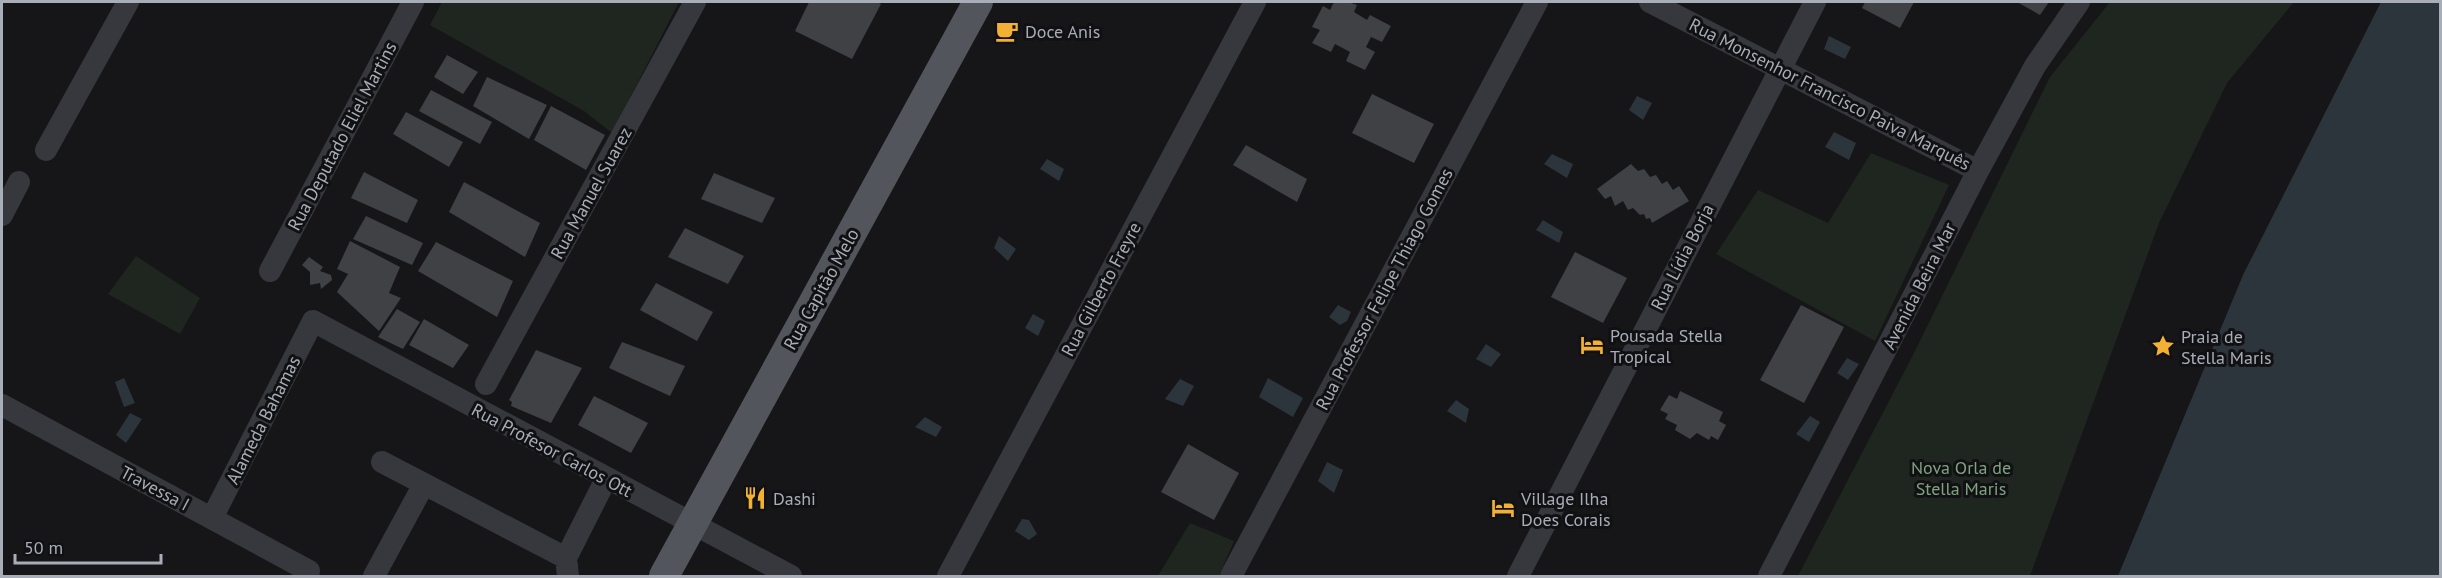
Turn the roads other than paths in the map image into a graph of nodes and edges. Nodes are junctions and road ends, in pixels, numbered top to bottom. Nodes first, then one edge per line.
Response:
1 (128, 2) edge
2 (413, 2) edge
3 (695, 2) edge
4 (978, 2) edge
5 (1255, 2) edge
6 (1537, 2) edge
7 (1650, 2) edge
8 (1815, 2) edge
9 (2079, 2) edge
10 (1779, 68) junction
11 (46, 150) dead end
12 (1978, 171) junction
13 (19, 182) dead end
14 (2, 215) edge
15 (270, 271) dead end
16 (314, 321) joint
17 (486, 384) dead end
18 (2, 405) edge
19 (382, 462) dead end
20 (606, 479) junction
21 (424, 484) junction
22 (212, 518) junction
23 (692, 525) junction
24 (567, 567) edge
25 (309, 571) dead end
26 (374, 576) edge
27 (664, 576) edge
28 (788, 576) edge
29 (948, 576) edge
30 (1231, 576) edge
31 (1518, 576) edge
32 (1769, 576) edge

1 - 11 street
2 - 15 street, Rua Deputado Eliel Martins
3 - 17 street, Rua Manuel Suarez
4 - 23 main road, Rua Capitão Melo
5 - 29 street, Rua Gilberto Freyre
6 - 30 street, Rua Professor Felipe Thiago Gomes
7 - 10 street, Rua Monsenhor Francisco Paiva Marquês
8 - 10 street, Rua Lídia Borja
9 - 12 street, Avenida Beira Mar
10 - 12 street, Rua Monsenhor Francisco Paiva Marquês
10 - 31 street, Rua Lídia Borja
12 - 32 street, Avenida Beira Mar
13 - 14 street
16 - 20 street, Rua Profesor Carlos Ott
16 - 22 street, Alameda Bahamas
18 - 22 street, Travessa I
19 - 21 street
20 - 23 street, Rua Profesor Carlos Ott
20 - 24 street
21 - 24 street
21 - 26 street
22 - 25 street, Travessa I
23 - 27 main road, Rua Capitão Melo
23 - 28 street, Rua Profesor Carlos Ott

